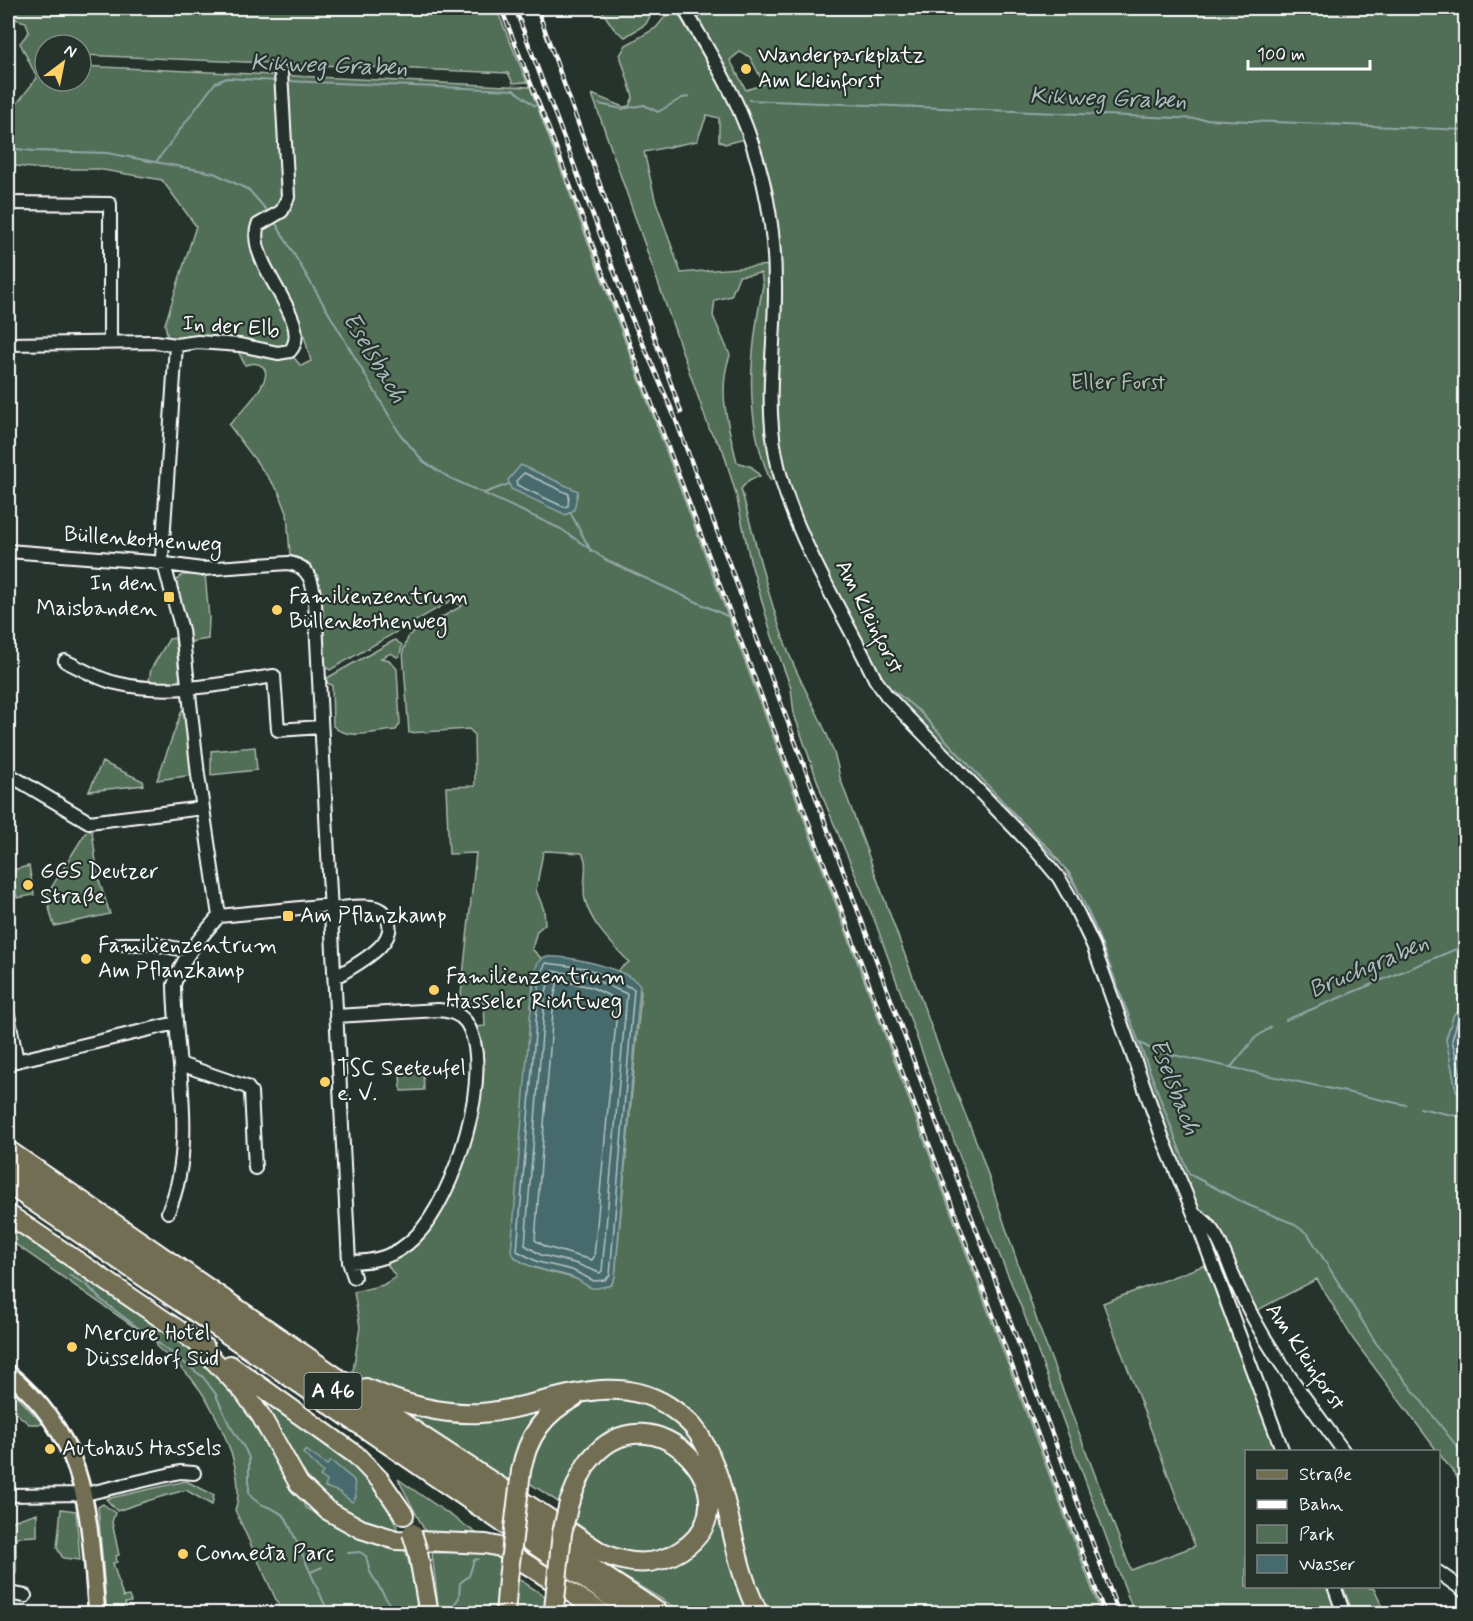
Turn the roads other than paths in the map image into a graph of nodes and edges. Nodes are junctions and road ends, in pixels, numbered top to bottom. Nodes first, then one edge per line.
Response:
1 (684, 8) edge
2 (281, 77) dead end
3 (8, 204) edge
4 (110, 342) junction
5 (8, 344) edge
6 (176, 345) junction
7 (8, 550) edge
8 (163, 564) junction
9 (65, 661) dead end
10 (188, 688) junction
11 (321, 727) junction
12 (8, 774) edge
13 (203, 808) junction
14 (330, 907) junction
15 (219, 916) junction
16 (120, 944) dead end
17 (190, 951) junction
18 (334, 974) junction
19 (8, 1015) edge
20 (336, 1016) junction
21 (176, 1023) junction
22 (12, 1062) edge
23 (180, 1064) junction
24 (8, 1150) edge
25 (8, 1165) edge
26 (255, 1168) dead end
27 (8, 1184) edge
28 (168, 1212) dead end
29 (8, 1214) edge
30 (1194, 1214) junction
31 (1222, 1251) junction
32 (1209, 1255) junction
33 (349, 1262) junction
34 (354, 1277) dead end
35 (195, 1341) junction
36 (8, 1373) edge
37 (331, 1373) junction
38 (583, 1393) junction
39 (319, 1398) junction
40 (1281, 1450) edge
41 (1343, 1450) edge
42 (194, 1473) dead end
43 (85, 1494) junction
44 (8, 1495) edge
45 (404, 1515) junction
46 (1440, 1573) edge
47 (1334, 1588) edge
48 (1466, 1592) edge
49 (8, 1593) edge
50 (25, 1596) dead end
51 (554, 1611) edge
52 (98, 1614) edge
53 (429, 1614) edge
54 (505, 1614) edge
55 (603, 1614) edge
56 (636, 1614) edge
57 (661, 1614) edge
58 (759, 1614) edge
59 (1344, 1614) edge

1 - 30 street, Am Kleinforst
2 - 6 street, In der Elb
3 - 4 street
4 - 5 street, In der Elb
4 - 6 street, In der Elb
6 - 8 street
7 - 8 street, Büllenkothenweg
8 - 10 street
8 - 11 street, Büllenkothenweg
9 - 10 street
10 - 11 street
10 - 13 street
11 - 14 street
12 - 13 street
13 - 15 street
14 - 15 street
14 - 18 street
14 - 18 street
15 - 17 street
16 - 17 street
17 - 21 street
18 - 20 street
19 - 22 street
20 - 33 street
20 - 33 street
21 - 22 street
21 - 23 street
23 - 26 street
23 - 28 street
24 - 37 highway
25 - 57 highway, A 46
27 - 39 highway, A 46
29 - 35 highway
30 - 31 street, Am Kleinforst
30 - 32 street, Am Kleinforst
31 - 32 street
31 - 41 street, Am Kleinforst
32 - 40 street, Am Kleinforst
33 - 34 street
35 - 45 highway
35 - 55 highway
36 - 43 main road
37 - 38 highway
37 - 51 highway, bridge
38 - 54 highway, bridge
38 - 58 highway
39 - 45 highway
39 - 56 highway, A 46
42 - 43 street
43 - 44 street
43 - 52 main road
45 - 53 highway, bridge
46 - 48 street
47 - 59 street
49 - 50 street

